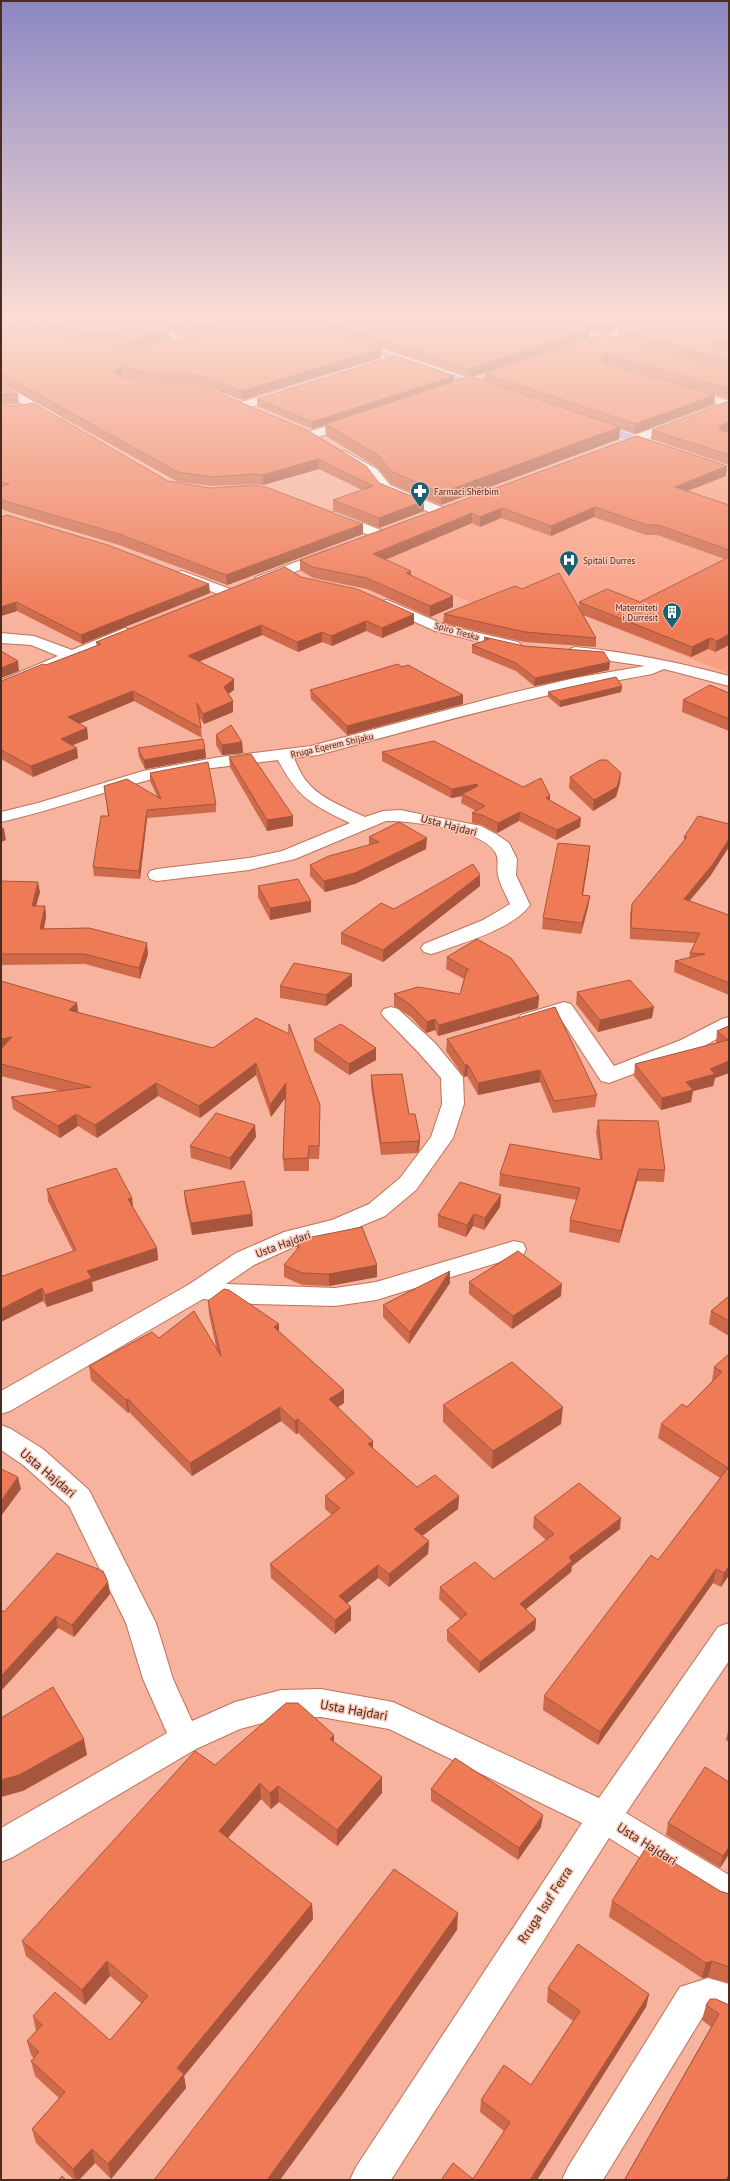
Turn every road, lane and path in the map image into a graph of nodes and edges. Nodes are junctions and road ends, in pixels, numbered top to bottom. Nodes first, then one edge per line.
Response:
1 (58, 420) edge
2 (359, 420) edge
3 (579, 420) edge
4 (687, 420) edge
5 (68, 425) edge
6 (298, 429) edge
7 (312, 435) junction
8 (636, 439) junction
9 (613, 447) edge
10 (672, 451) edge
11 (456, 507) edge
12 (322, 510) edge
13 (441, 512) junction
14 (422, 519) edge
15 (360, 542) edge
16 (340, 550) edge
17 (287, 570) junction
18 (171, 571) edge
19 (302, 579) edge
20 (228, 593) junction
21 (375, 599) edge
22 (209, 600) edge
23 (140, 627) edge
24 (1, 638) edge
25 (524, 648) edge
26 (563, 651) edge
27 (70, 656) junction
28 (662, 664) junction
29 (729, 681) edge
30 (1, 686) edge
31 (284, 755) junction
32 (1, 817) edge
33 (364, 823) junction
34 (157, 875) dead end
35 (431, 948) dead end
36 (391, 1013) dead end
37 (729, 1023) edge
38 (511, 1024) edge
39 (450, 1042) edge
40 (427, 1048) junction
41 (514, 1249) dead end
42 (197, 1291) junction
43 (1, 1404) edge
44 (1, 1436) edge
45 (729, 1636) edge
46 (185, 1738) junction
47 (604, 1817) junction
48 (1, 1846) edge
49 (729, 1894) edge
50 (729, 2004) edge
51 (370, 2180) edge
52 (581, 2180) edge

1 - 5 street
2 - 7 street
3 - 8 main road
4 - 8 street
6 - 7 street
7 - 13 street
8 - 9 street
8 - 10 main road
11 - 13 street
12 - 15 street
13 - 14 street
16 - 17 street
17 - 19 street
17 - 20 street
18 - 20 street
20 - 22 street
21 - 25 street, Spiro Treska
23 - 27 street
24 - 27 street
26 - 28 street
27 - 30 street
28 - 29 street
28 - 31 street, Rruga Eqerem Shijaku
31 - 32 street, Rruga Eqerem Shijaku
31 - 33 street
33 - 34 street
33 - 35 street, Usta Hajdari
36 - 40 street, Usta Hajdari
37 - 38 street
39 - 40 street
40 - 42 street, Usta Hajdari
41 - 42 street
42 - 43 street, Usta Hajdari
44 - 46 street, Usta Hajdari
45 - 47 street, Rruga Isuf Ferra
46 - 47 street, Usta Hajdari
46 - 48 street
47 - 49 street, Usta Hajdari
47 - 51 street, Rruga Isuf Ferra
50 - 52 street

